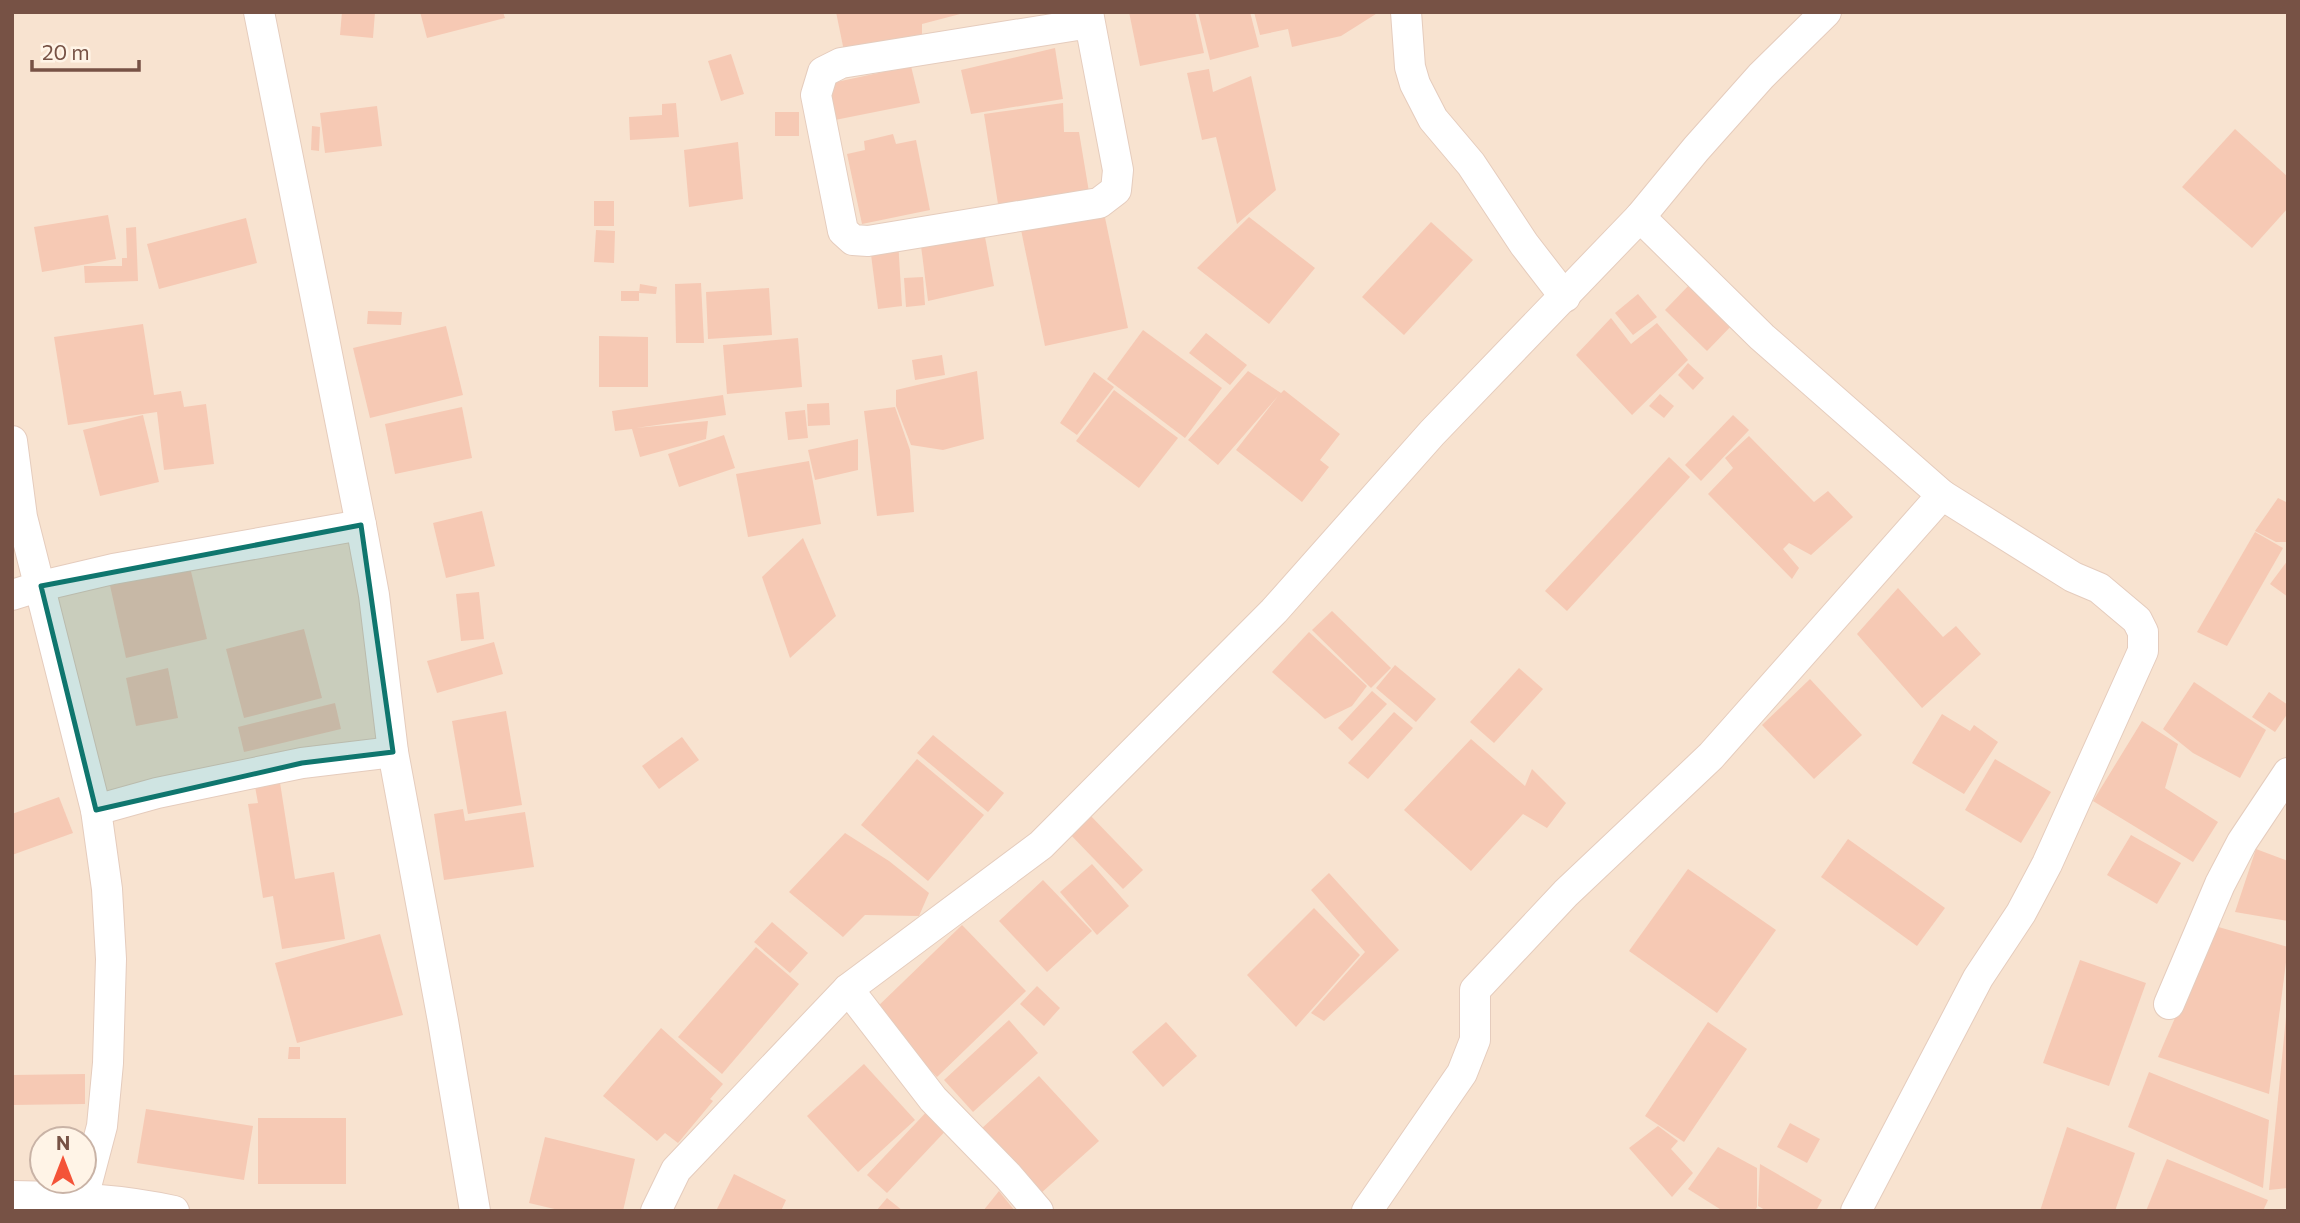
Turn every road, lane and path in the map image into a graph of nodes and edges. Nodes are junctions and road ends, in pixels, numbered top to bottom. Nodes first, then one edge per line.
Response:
1 (259, 12) edge
2 (1406, 12) edge
3 (1826, 12) edge
4 (1089, 18) edge
5 (1640, 217) junction
6 (1565, 297) junction
7 (12, 441) edge
8 (1942, 495) junction
9 (361, 525) junction
10 (41, 586) junction
11 (12, 595) edge
12 (393, 752) junction
13 (2288, 773) edge
14 (96, 810) junction
15 (2276, 814) edge
16 (848, 989) junction
17 (2169, 1004) dead end
18 (12, 1196) edge
19 (83, 1198) junction
20 (174, 1211) edge
21 (475, 1211) edge
22 (656, 1211) edge
23 (1038, 1211) edge
24 (1367, 1211) edge
25 (1856, 1211) edge

1 - 9 street
2 - 6 street
3 - 5 street
4 - 4 street
5 - 6 street
5 - 8 street
6 - 16 street
7 - 10 street
8 - 24 street
8 - 25 street
9 - 10 street
9 - 12 street
10 - 11 street
10 - 14 street
12 - 14 street
12 - 21 street
13 - 15 street
14 - 19 street
15 - 17 street
16 - 22 street
16 - 23 street
18 - 19 street
19 - 20 street

